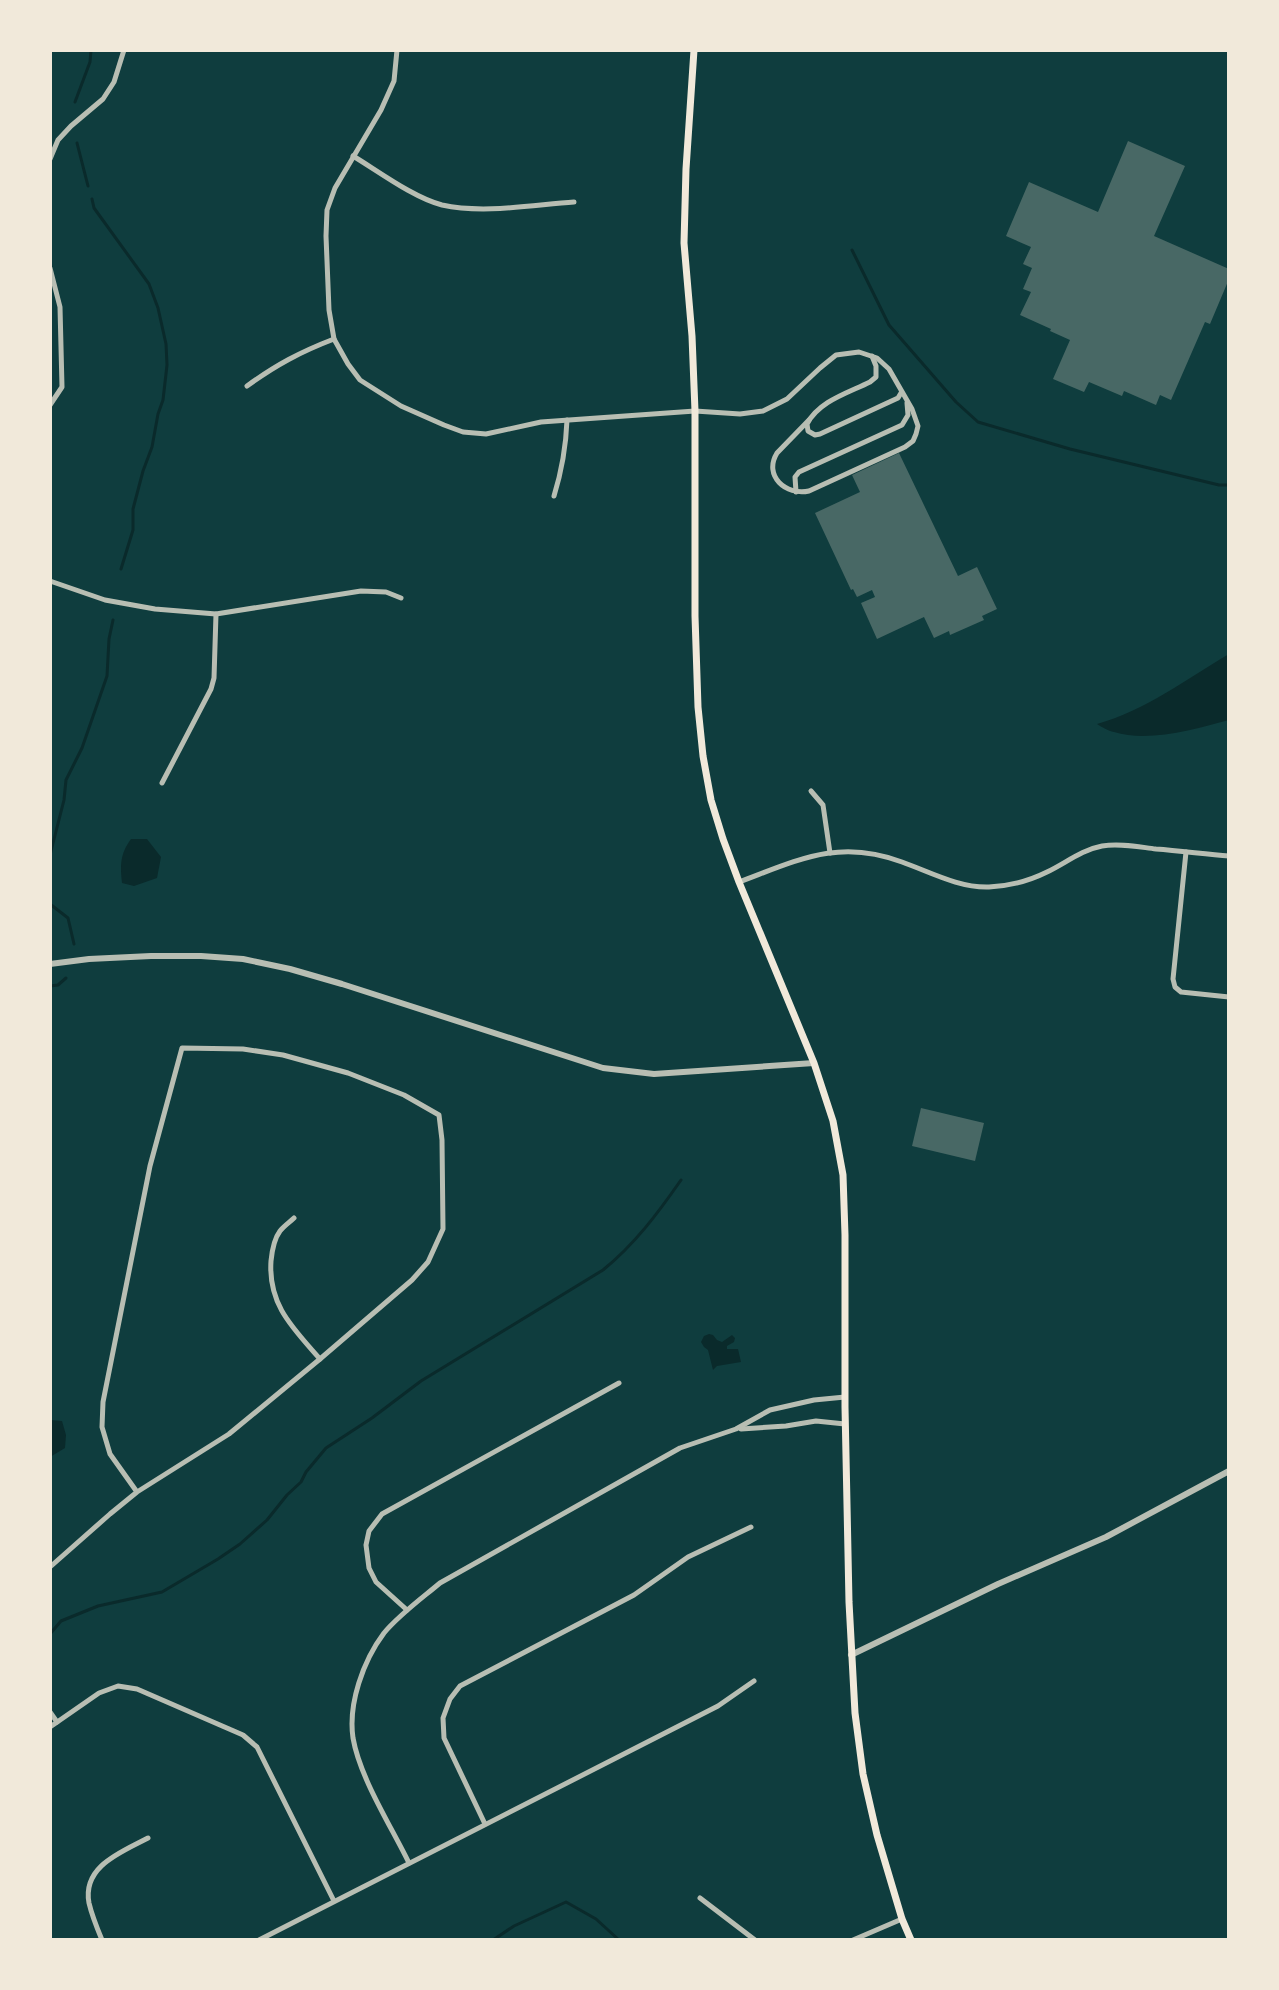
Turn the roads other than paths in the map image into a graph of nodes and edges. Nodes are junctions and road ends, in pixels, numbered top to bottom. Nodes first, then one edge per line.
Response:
1 (124, 50) edge
2 (397, 50) edge
3 (694, 50) edge
4 (353, 156) junction
5 (50, 159) edge
6 (574, 202) dead end
7 (50, 268) edge
8 (334, 339) junction
9 (872, 356) junction
10 (247, 386) dead end
11 (901, 393) junction
12 (907, 402) junction
13 (50, 405) edge
14 (695, 411) junction
15 (567, 420) junction
16 (809, 420) junction
17 (796, 492) junction
18 (554, 496) dead end
19 (50, 581) edge
20 (401, 598) dead end
21 (216, 614) junction
22 (162, 783) dead end
23 (811, 791) dead end
24 (1186, 852) junction
25 (830, 853) junction
26 (1229, 856) edge
27 (739, 882) junction
28 (50, 964) edge
29 (1229, 997) edge
30 (814, 1063) junction
31 (294, 1218) dead end
32 (320, 1359) junction
33 (619, 1383) dead end
34 (845, 1397) junction
35 (845, 1424) junction
36 (736, 1429) junction
37 (1229, 1471) edge
38 (137, 1492) junction
39 (751, 1527) dead end
40 (50, 1567) edge
41 (407, 1610) junction
42 (851, 1655) junction
43 (754, 1681) dead end
44 (50, 1712) edge
45 (57, 1722) junction
46 (50, 1726) edge
47 (485, 1824) junction
48 (148, 1838) dead end
49 (409, 1863) junction
50 (700, 1898) dead end
51 (334, 1901) junction
52 (902, 1919) junction
53 (102, 1940) edge
54 (259, 1940) edge
55 (755, 1940) edge
56 (853, 1940) edge
57 (911, 1940) edge

1 - 5 street
2 - 4 street
3 - 14 main road
4 - 6 street
4 - 8 street
7 - 13 street
8 - 10 street
8 - 15 street
9 - 11 street
9 - 14 street
9 - 16 street
11 - 12 street
11 - 16 street
12 - 17 street
12 - 17 street
14 - 15 street
14 - 27 main road
15 - 18 street
16 - 17 street
19 - 21 street
20 - 21 street
21 - 22 street
23 - 25 street
24 - 25 street
24 - 26 street
24 - 29 street
25 - 27 street
27 - 30 main road
28 - 30 street
30 - 34 main road
31 - 32 street
32 - 38 street
32 - 38 street
33 - 41 street
34 - 35 main road
34 - 36 street
35 - 36 street
35 - 42 main road
36 - 41 street
37 - 42 street
38 - 40 street
39 - 47 street
41 - 49 street
42 - 52 main road
43 - 47 street
44 - 45 street
45 - 46 street
45 - 51 street
47 - 49 street
48 - 53 street
49 - 51 street
50 - 55 street
51 - 54 street
52 - 56 street
52 - 57 main road

